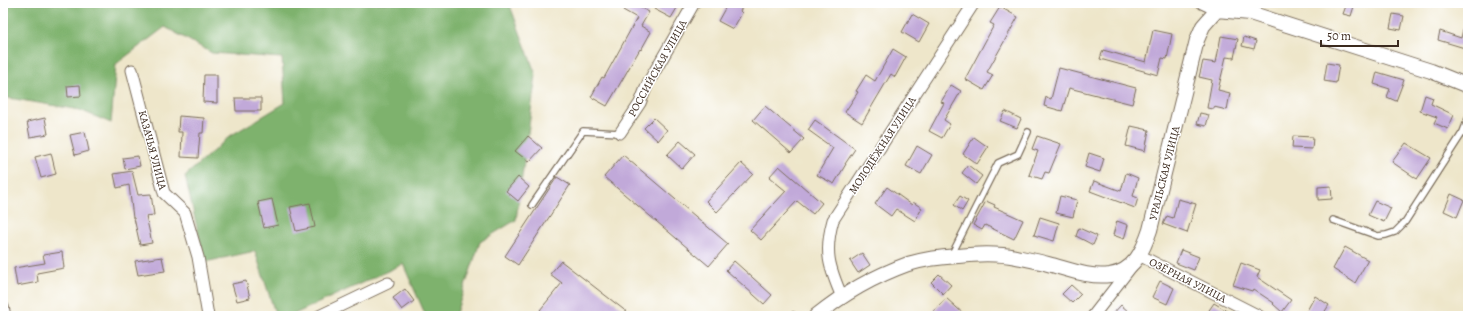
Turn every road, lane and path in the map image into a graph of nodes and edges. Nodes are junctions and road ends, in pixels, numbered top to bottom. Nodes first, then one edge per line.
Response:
1 (694, 3) edge
2 (974, 3) edge
3 (1202, 3) edge
4 (1214, 14) junction
5 (132, 70) dead end
6 (1468, 86) edge
7 (1468, 119) edge
8 (1028, 132) dead end
9 (620, 133) joint
10 (532, 205) dead end
11 (1333, 220) dead end
12 (951, 256) junction
13 (1137, 258) junction
14 (388, 283) dead end
15 (842, 297) junction
16 (3, 307) edge
17 (821, 314) edge
18 (5, 316) edge
19 (208, 316) edge
20 (319, 316) edge
21 (788, 316) edge
22 (795, 316) edge
23 (1093, 316) edge
24 (1258, 316) edge

1 - 9 street, РОССИЙСКАЯ УЛИЦА
2 - 15 street, МОЛОДЁЖНАЯ УЛИЦА
3 - 4 street
4 - 6 street
4 - 13 street, УРАЛЬСКАЯ УЛИЦА
5 - 19 street, КАЗАЧЬЯ УЛИЦА
7 - 11 lane
8 - 12 lane
9 - 10 lane
12 - 13 street
12 - 15 street
13 - 23 street, УРАЛЬСКАЯ УЛИЦА
13 - 24 street, ОЗЁРНАЯ УЛИЦА
14 - 20 street
15 - 17 street
16 - 18 street
21 - 22 lane

